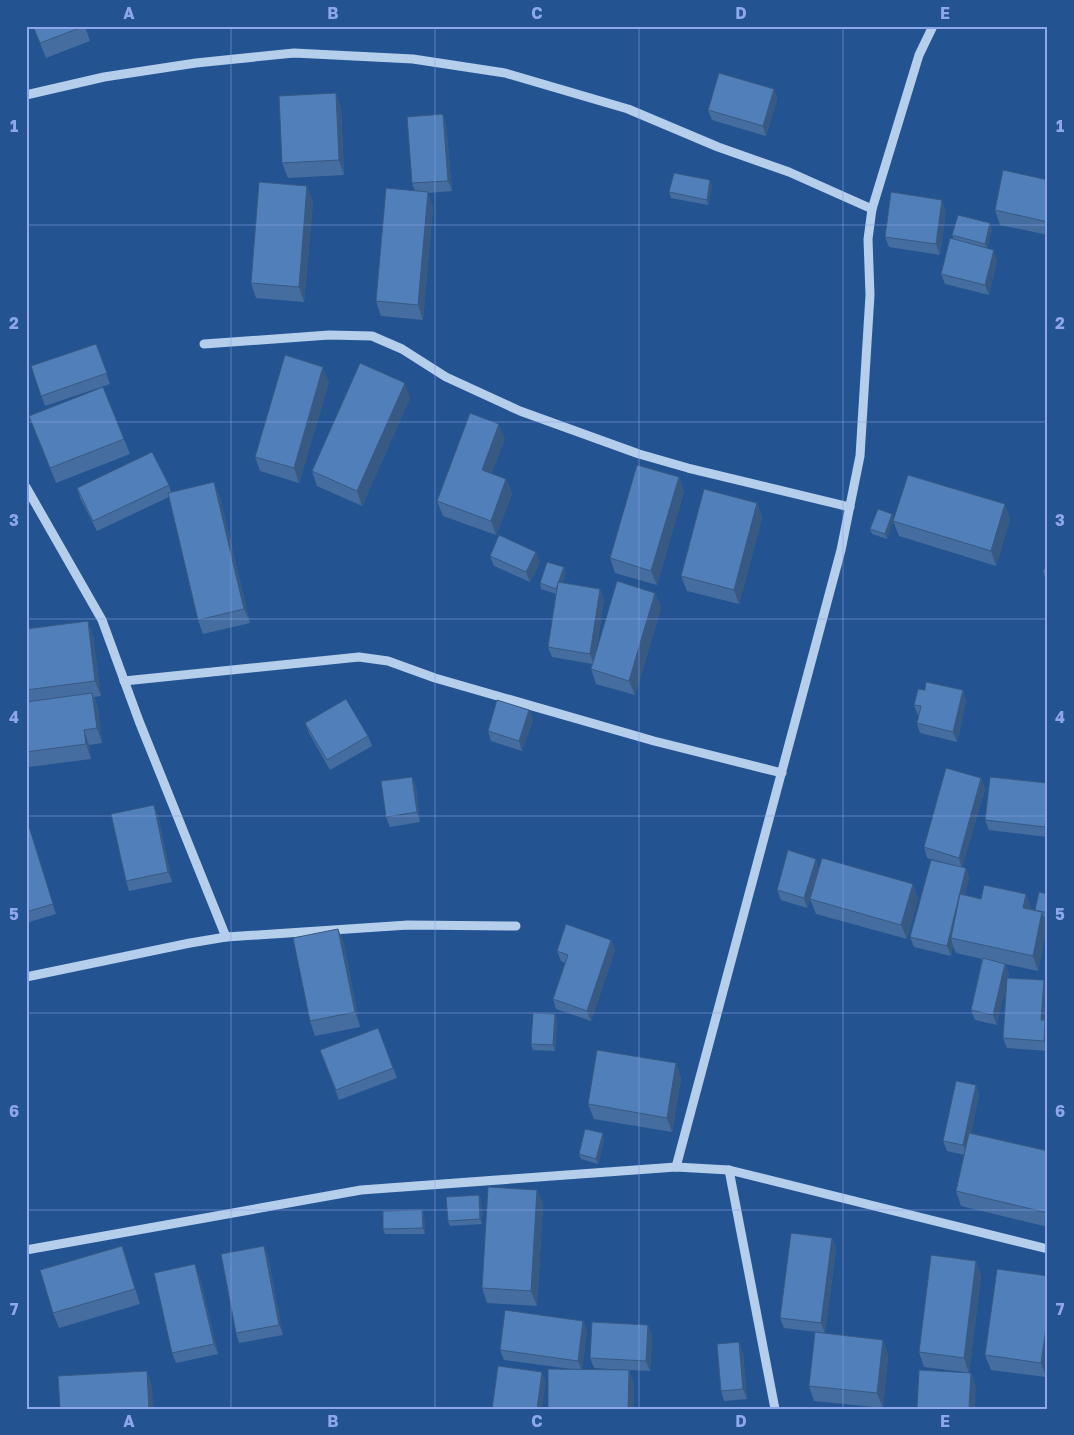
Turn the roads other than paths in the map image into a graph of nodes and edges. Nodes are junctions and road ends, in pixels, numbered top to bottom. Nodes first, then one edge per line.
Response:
1 (933, 26) edge
2 (26, 95) edge
3 (872, 209) junction
4 (204, 344) dead end
5 (26, 486) edge
6 (850, 507) junction
7 (124, 681) junction
8 (782, 773) junction
9 (516, 926) dead end
10 (226, 937) junction
11 (26, 977) edge
12 (676, 1167) junction
13 (730, 1170) junction
14 (1048, 1249) edge
15 (26, 1250) edge
16 (775, 1409) edge

1 - 3 street
2 - 3 street
3 - 6 street
4 - 6 street
5 - 7 street
6 - 8 street
7 - 8 street
7 - 10 street
8 - 12 street
9 - 10 street
10 - 11 street
12 - 13 street
12 - 15 street
13 - 14 street
13 - 16 street

